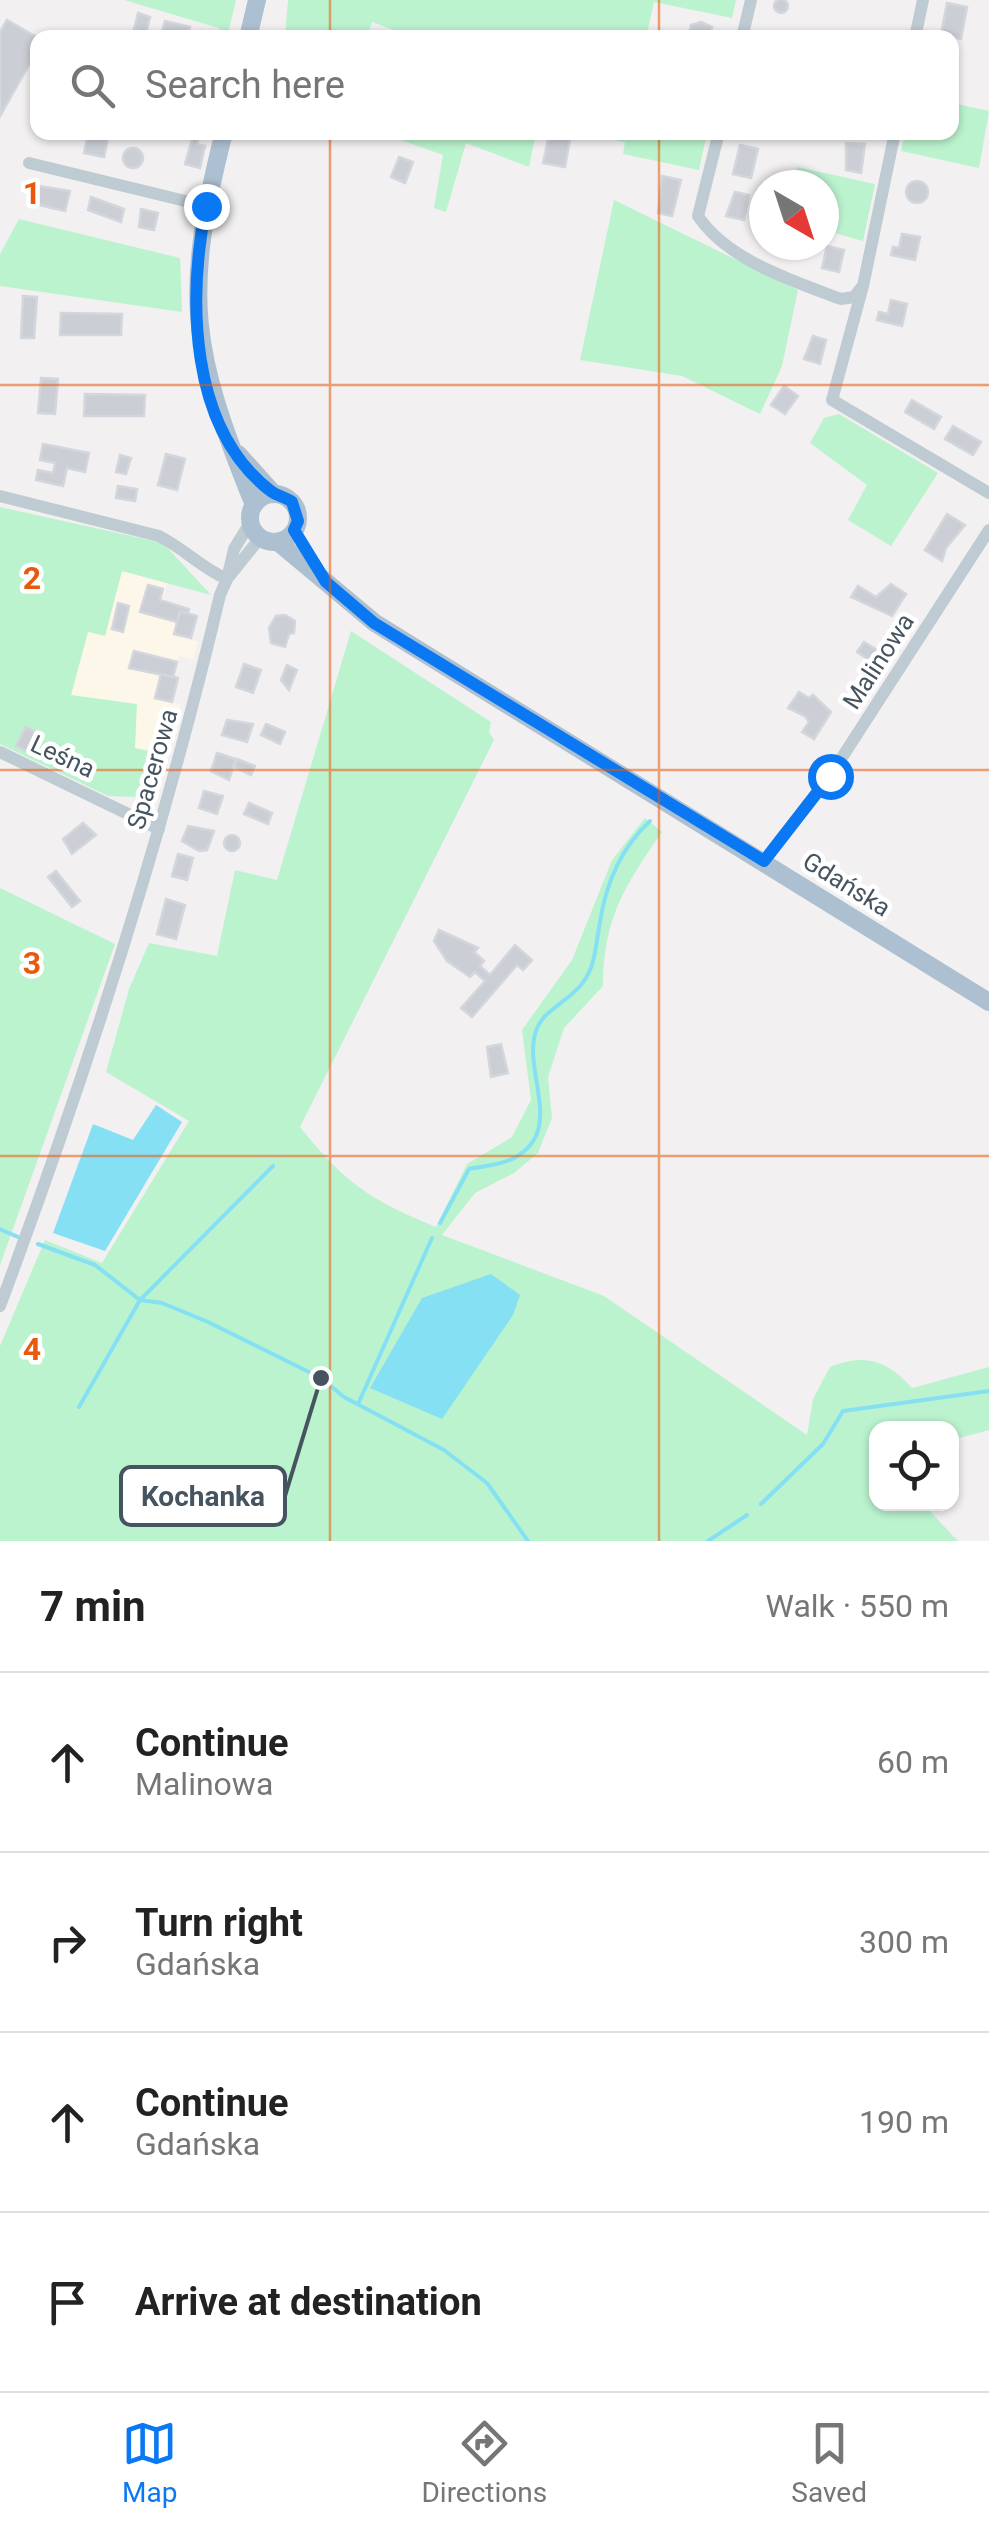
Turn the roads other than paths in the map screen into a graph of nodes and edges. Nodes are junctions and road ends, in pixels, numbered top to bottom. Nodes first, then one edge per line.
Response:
1 (257, 0) edge
2 (751, 0) edge
3 (923, 0) edge
4 (250, 30) edge
5 (744, 30) edge
6 (917, 30) edge
7 (222, 140) edge
8 (716, 140) edge
9 (893, 140) edge
10 (29, 163) dead end
11 (206, 206) junction
12 (863, 286) junction
13 (234, 450) junction
14 (989, 493) edge
15 (274, 494) junction
16 (0, 496) edge
17 (261, 527) junction
18 (294, 530) junction
19 (989, 530) edge
20 (226, 580) junction
21 (326, 582) junction
22 (0, 752) edge
23 (159, 829) junction
24 (764, 861) junction
25 (989, 1002) edge
26 (0, 1306) edge

1 - 4 main road
2 - 5 street
3 - 6 street
7 - 11 main road
8 - 12 street
9 - 12 street
10 - 11 street
11 - 13 main road
12 - 14 street
13 - 15 main road
13 - 17 main road
15 - 17 main road
15 - 18 main road, Gdańska
16 - 20 street
17 - 18 main road
17 - 20 street, Spacerowa
17 - 21 main road, Gdańska
18 - 21 main road, Gdańska
19 - 24 street, Malinowa
20 - 23 street, Spacerowa
21 - 24 main road, Gdańska
22 - 23 street, Leśna
23 - 26 street, Spacerowa
24 - 25 main road, Gdańska

